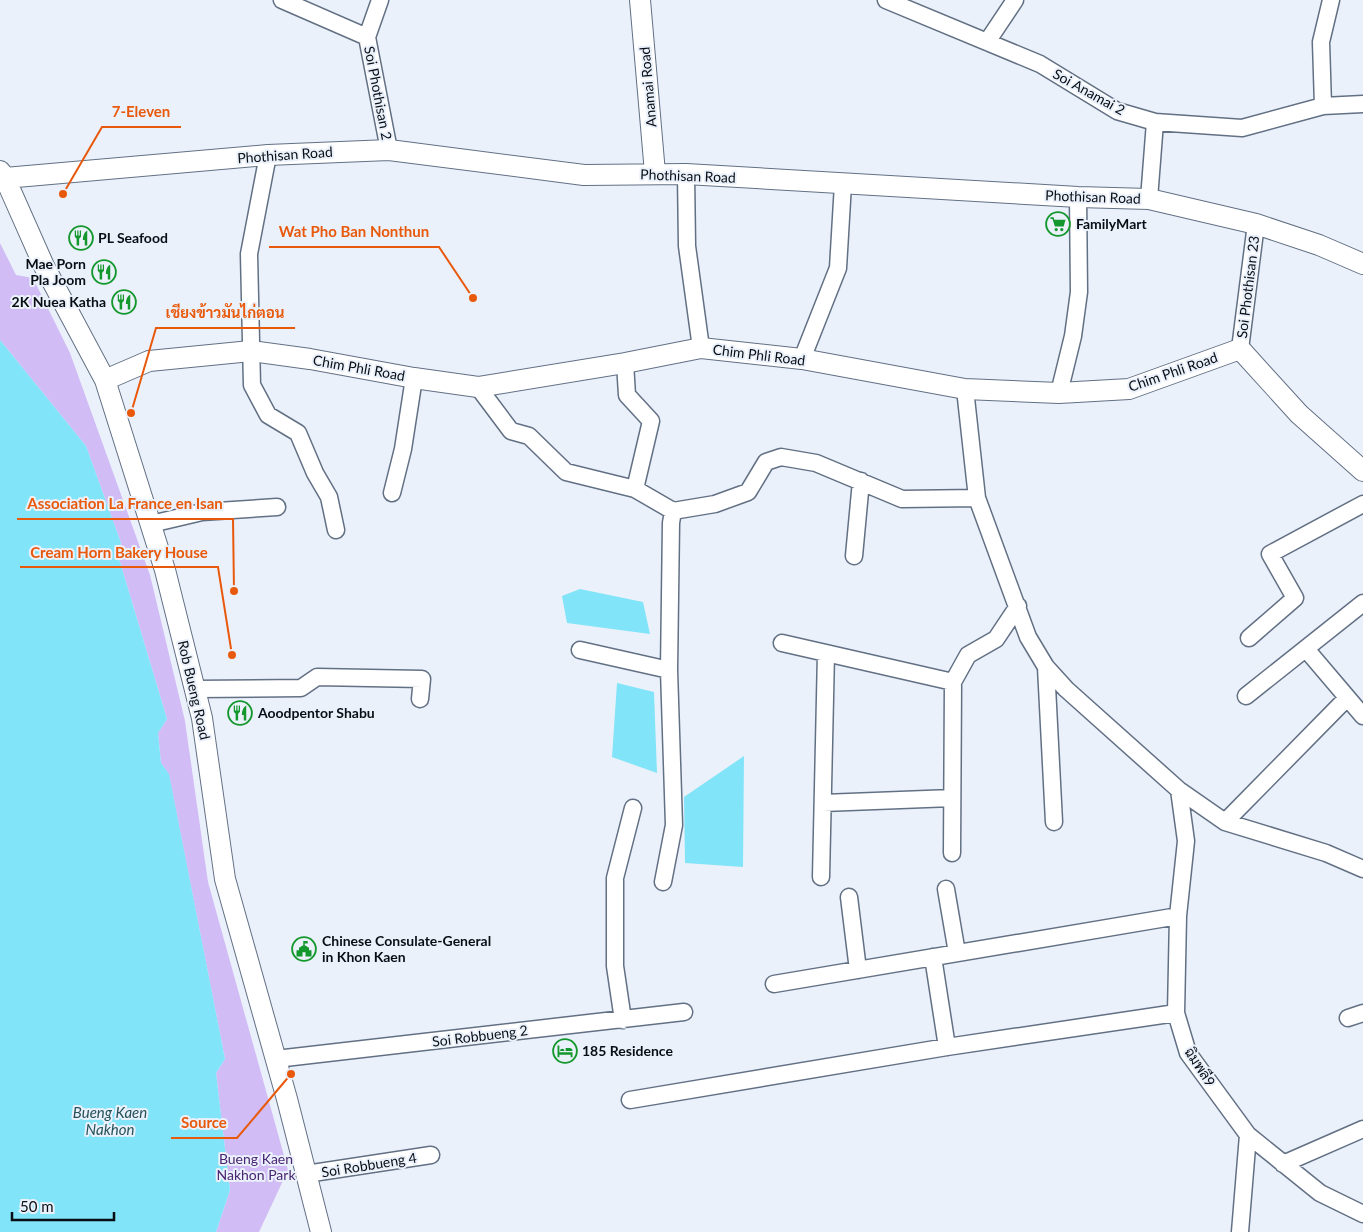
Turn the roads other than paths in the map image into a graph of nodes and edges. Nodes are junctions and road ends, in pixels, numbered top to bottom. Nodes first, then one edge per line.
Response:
1 (282, 0) edge
2 (380, 0) edge
3 (640, 0) edge
4 (886, 0) edge
5 (1015, 0) edge
6 (1330, 0) edge
7 (367, 36) junction
8 (987, 42) junction
9 (1363, 104) edge
10 (1323, 106) junction
11 (1155, 122) junction
12 (389, 150) junction
13 (268, 156) junction
14 (655, 174) junction
15 (686, 174) junction
16 (3, 175) edge
17 (843, 184) junction
18 (1078, 197) junction
19 (1149, 199) junction
20 (1256, 224) junction
21 (1363, 264) edge
22 (701, 348) junction
23 (1240, 349) junction
24 (251, 351) junction
25 (802, 359) junction
26 (625, 363) junction
27 (414, 378) junction
28 (105, 380) junction
29 (478, 387) junction
30 (965, 389) junction
31 (1059, 393) junction
32 (1363, 471) edge
33 (861, 481) junction
34 (635, 488) junction
35 (392, 493) dead end
36 (977, 498) junction
37 (1363, 504) edge
38 (277, 507) dead end
39 (673, 511) junction
40 (151, 524) junction
41 (336, 530) dead end
42 (854, 556) dead end
43 (1363, 603) edge
44 (1018, 606) junction
45 (1249, 638) dead end
46 (782, 643) dead end
47 (1306, 649) junction
48 (580, 650) dead end
49 (826, 653) junction
50 (1046, 667) junction
51 (670, 670) junction
52 (953, 682) junction
53 (195, 689) junction
54 (1246, 696) dead end
55 (1347, 698) junction
56 (420, 699) dead end
57 (1363, 716) edge
58 (1179, 790) junction
59 (952, 798) junction
60 (823, 802) junction
61 (634, 808) dead end
62 (1054, 822) dead end
63 (1225, 822) junction
64 (952, 853) dead end
65 (1363, 869) edge
66 (821, 877) dead end
67 (663, 882) dead end
68 (946, 889) dead end
69 (849, 897) dead end
70 (1178, 916) junction
71 (956, 953) junction
72 (933, 957) junction
73 (858, 970) junction
74 (774, 984) dead end
75 (684, 1012) dead end
76 (1176, 1013) junction
77 (623, 1020) junction
78 (947, 1048) junction
79 (276, 1059) junction
80 (630, 1100) dead end
81 (1363, 1129) edge
82 (1248, 1135) junction
83 (431, 1155) dead end
84 (1283, 1164) junction
85 (306, 1174) junction
86 (1363, 1214) edge
87 (321, 1232) edge
88 (1240, 1232) edge

1 - 7 street
2 - 7 street
3 - 14 street, Anamai Road
4 - 8 street, Soi Anamai 2
5 - 8 street
6 - 10 street
7 - 12 street, Soi Phothisan 2
8 - 11 street, Soi Anamai 2
9 - 10 street, Soi Anamai 2
10 - 11 street, Soi Anamai 2
11 - 19 street
12 - 13 street, Phothisan Road
12 - 14 street, Phothisan Road
13 - 16 street, Phothisan Road
13 - 24 street
14 - 15 street, Phothisan Road
15 - 17 street, Phothisan Road
15 - 22 street
16 - 28 street, Rob Bueng Road
17 - 18 street, Phothisan Road
17 - 25 street
18 - 19 street, Phothisan Road
18 - 31 street
19 - 20 street, Phothisan Road
20 - 21 street, Phothisan Road
20 - 23 street, Soi Phothisan 23
22 - 25 street, Chim Phli Road
22 - 26 street, Chim Phli Road
23 - 31 street, Chim Phli Road
23 - 32 street
24 - 27 street, Chim Phli Road
24 - 28 street, Chim Phli Road
24 - 41 street
25 - 30 street, Chim Phli Road
26 - 29 street, Chim Phli Road
26 - 34 street
27 - 29 street, Chim Phli Road
27 - 35 street
28 - 40 street, Rob Bueng Road
29 - 34 street
30 - 31 street, Chim Phli Road
30 - 36 street
33 - 36 street
33 - 39 street
33 - 42 street
34 - 39 street
36 - 44 street
37 - 45 street
38 - 40 street
39 - 51 street
40 - 53 street, Rob Bueng Road
43 - 47 street
44 - 50 street
44 - 52 street
46 - 49 street
47 - 54 street
47 - 55 street
48 - 51 street
49 - 52 street
49 - 60 street
50 - 58 street
50 - 62 street
51 - 67 street
52 - 59 street
53 - 56 street
53 - 79 street, Rob Bueng Road
55 - 57 street
55 - 63 street
58 - 63 street
58 - 70 street, ฉิมพลี9
59 - 60 street
59 - 64 street
60 - 66 street
61 - 77 street
63 - 65 street
68 - 71 street
69 - 73 street
70 - 71 street
70 - 76 street, ฉิมพลี9
71 - 72 street
72 - 73 street
72 - 78 street
73 - 74 street
75 - 77 street, Soi Robbueng 2
76 - 78 street
76 - 82 street, ฉิมพลี9
77 - 79 street, Soi Robbueng 2
78 - 80 street
79 - 85 street, Rob Bueng Road
81 - 84 street
82 - 84 street, ฉิมพลี9
82 - 88 street
83 - 85 street, Soi Robbueng 4
84 - 86 street, ฉิมพลี9
85 - 87 street, Rob Bueng Road

